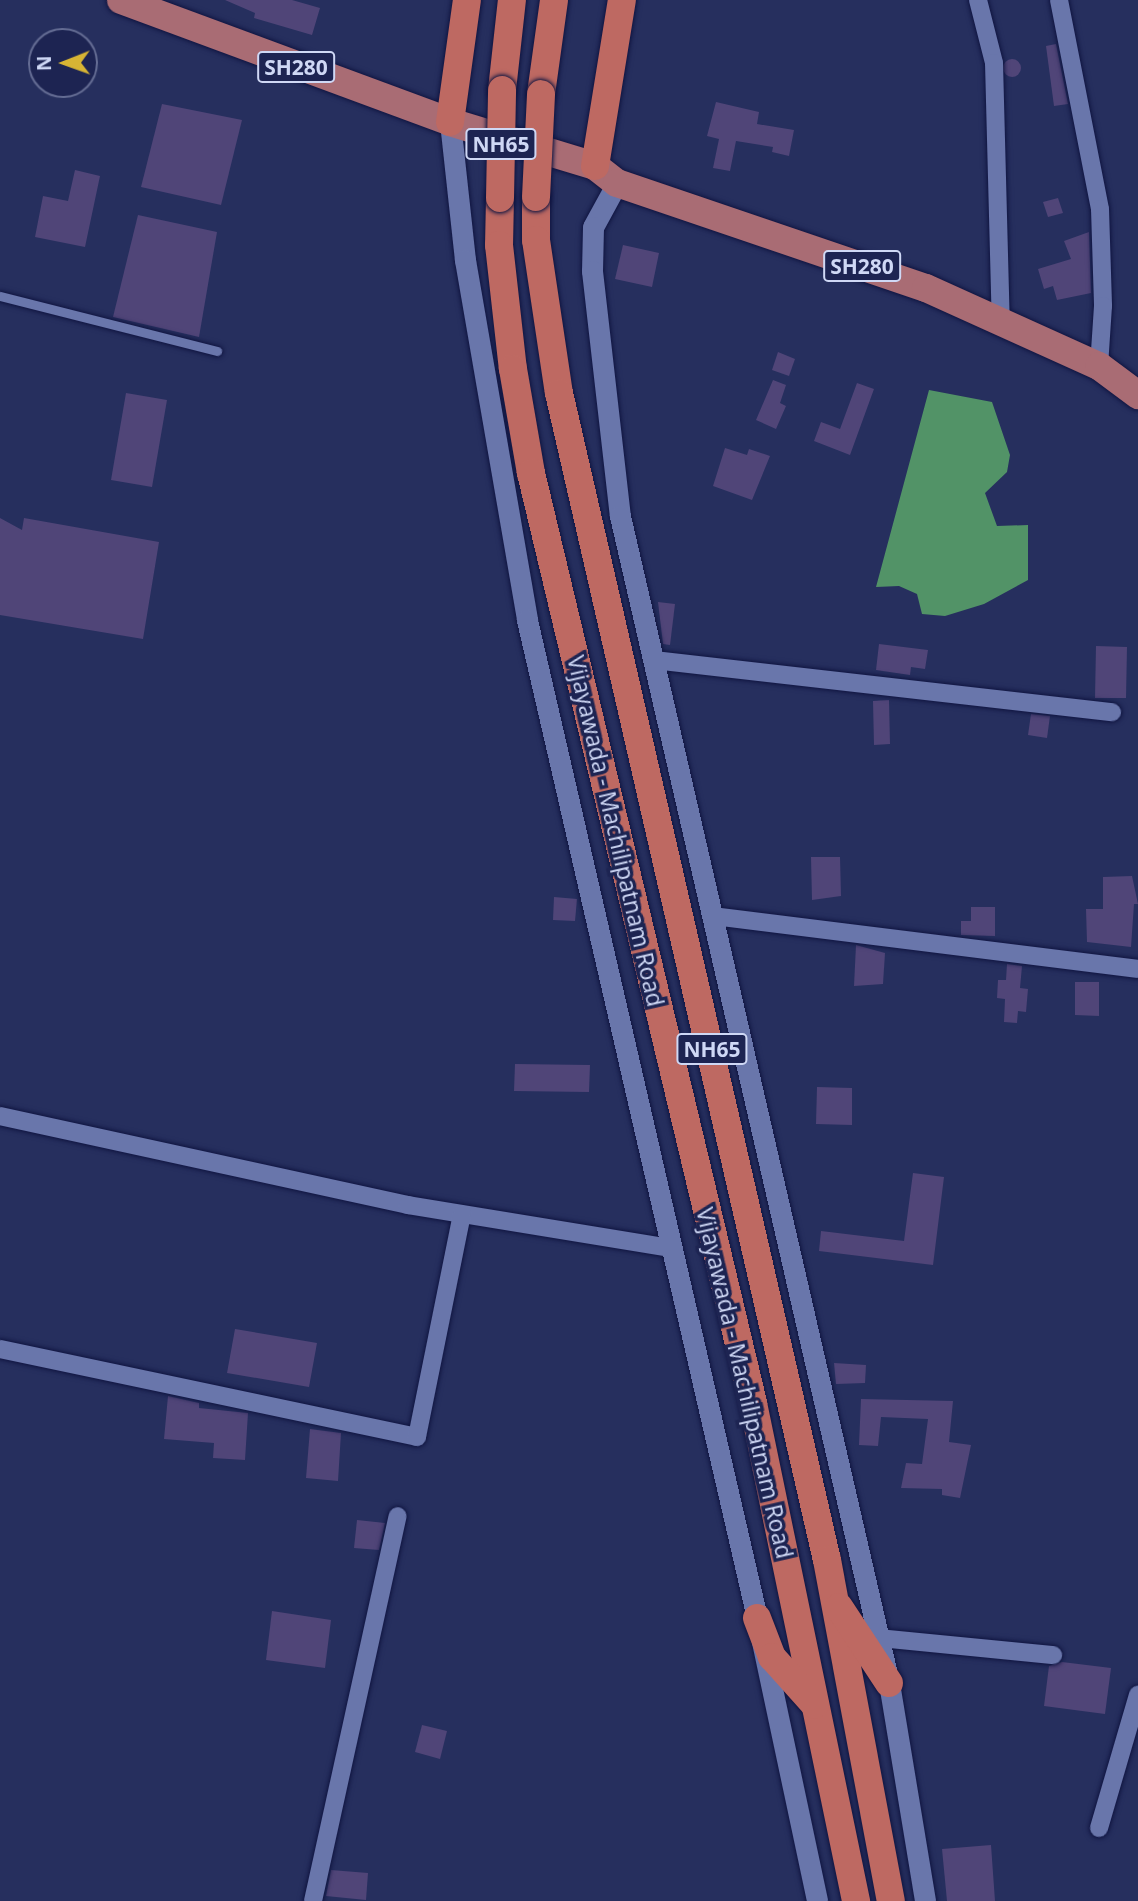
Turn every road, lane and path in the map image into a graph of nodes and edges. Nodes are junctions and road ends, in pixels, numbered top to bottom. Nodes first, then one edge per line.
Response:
1 (121, 0) edge
2 (467, 0) edge
3 (512, 0) edge
4 (554, 0) edge
5 (622, 0) edge
6 (978, 0) edge
7 (1059, 0) edge
8 (450, 122) junction
9 (606, 175) junction
10 (0, 296) edge
11 (1000, 322) junction
12 (217, 351) dead end
13 (1098, 366) junction
14 (1138, 395) edge
15 (654, 660) junction
16 (1112, 712) dead end
17 (713, 915) junction
18 (1138, 969) edge
19 (0, 1116) edge
20 (462, 1214) junction
21 (672, 1248) junction
22 (0, 1349) edge
23 (398, 1516) dead end
24 (835, 1601) junction
25 (757, 1618) junction
26 (879, 1637) junction
27 (1053, 1655) dead end
28 (889, 1683) junction
29 (1138, 1695) edge
30 (815, 1705) junction
31 (1099, 1828) dead end
32 (313, 1901) edge
33 (817, 1901) edge
34 (856, 1901) edge
35 (891, 1901) edge
36 (925, 1901) edge

1 - 8 main road, SH280
2 - 8 highway
3 - 30 highway, Vijayawada - Machilipatnam Road / NH65, bridge
4 - 24 highway, Vijayawada - Machilipatnam Road / NH65, bridge
5 - 9 highway
6 - 11 street
7 - 13 street
8 - 9 main road, SH280
8 - 21 street
9 - 11 main road, SH280
9 - 15 street
10 - 12 lane
11 - 13 main road, SH280
13 - 14 main road, SH280
15 - 16 street
15 - 17 street
17 - 18 street
17 - 26 street
19 - 20 street
20 - 21 street
20 - 22 street
21 - 25 street
23 - 32 street
24 - 28 highway
24 - 35 highway, Vijayawada - Machilipatnam Road / NH65
25 - 30 highway
25 - 33 street
26 - 27 street
26 - 28 street
28 - 36 street
29 - 31 street
30 - 34 highway, Vijayawada - Machilipatnam Road / NH65

